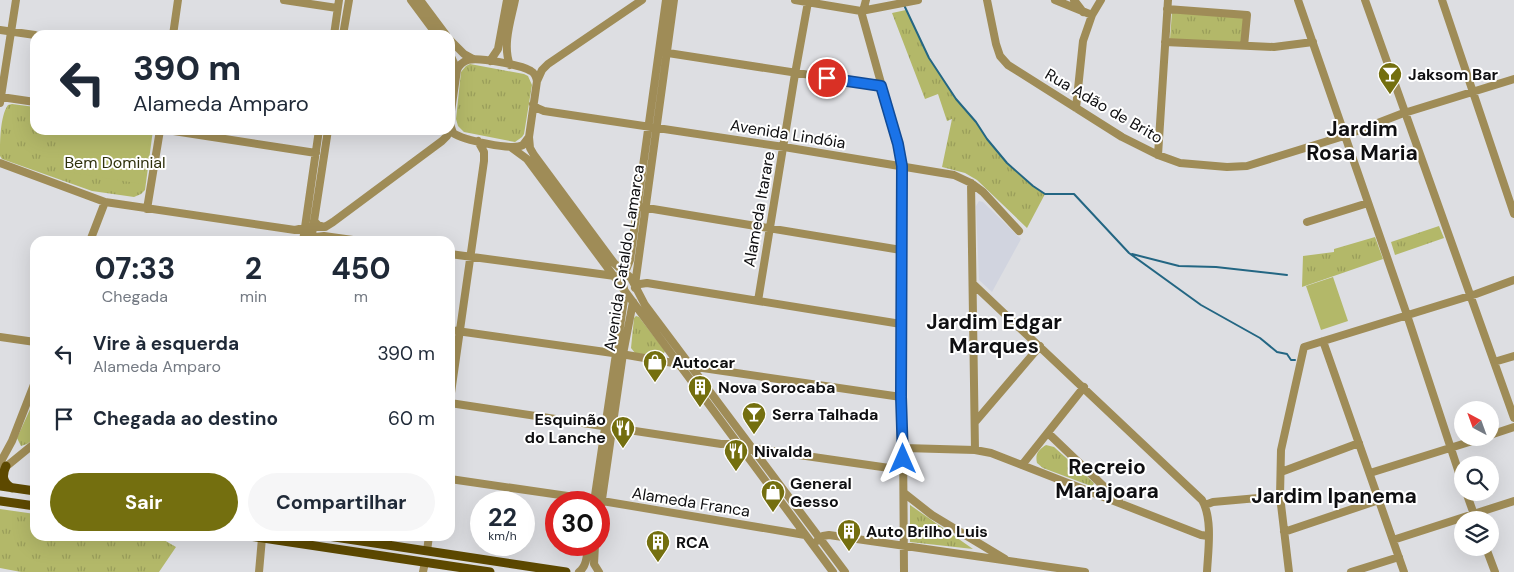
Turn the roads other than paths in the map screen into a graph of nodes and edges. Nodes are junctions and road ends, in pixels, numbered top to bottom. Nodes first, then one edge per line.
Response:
1 (16, 0) edge
2 (178, 0) edge
3 (284, 0) edge
4 (349, 0) edge
5 (411, 0) edge
6 (420, 0) edge
7 (507, 0) edge
8 (514, 0) edge
9 (642, 0) edge
10 (666, 0) edge
11 (674, 0) edge
12 (795, 0) edge
13 (866, 0) edge
14 (871, 0) edge
15 (915, 0) edge
16 (987, 0) edge
17 (1055, 0) edge
18 (1074, 0) edge
19 (1101, 0) edge
20 (1168, 0) edge
21 (1298, 0) edge
22 (1365, 0) edge
23 (1442, 0) edge
24 (808, 2) junction
25 (338, 4) edge
26 (874, 9) junction
27 (1167, 9) junction
28 (862, 11) junction
29 (1088, 14) junction
30 (0, 30) edge
31 (174, 30) edge
32 (335, 30) edge
33 (344, 30) edge
34 (433, 30) edge
35 (442, 30) edge
36 (11, 31) junction
37 (30, 34) edge
38 (1165, 42) junction
39 (1313, 42) junction
40 (455, 45) edge
41 (1244, 46) junction
42 (668, 53) junction
43 (473, 59) junction
44 (490, 61) junction
45 (510, 65) junction
46 (456, 70) joint
47 (455, 74) edge
48 (795, 74) junction
49 (1514, 79) edge
50 (536, 81) junction
51 (881, 86) junction
52 (1474, 92) junction
53 (0, 100) edge
54 (30, 102) edge
55 (534, 104) junction
56 (1076, 108) junction
57 (1406, 113) junction
58 (653, 128) junction
59 (455, 134) edge
60 (159, 135) edge
61 (199, 135) edge
62 (319, 135) edge
63 (327, 135) edge
64 (447, 135) edge
65 (1344, 136) junction
66 (529, 137) junction
67 (478, 141) junction
68 (502, 146) junction
69 (784, 147) junction
70 (512, 148) junction
71 (316, 153) junction
72 (1158, 155) junction
73 (484, 161) junction
74 (0, 163) edge
75 (902, 166) junction
76 (971, 183) junction
77 (105, 202) junction
78 (1368, 203) junction
79 (637, 206) junction
80 (646, 208) junction
81 (147, 209) junction
82 (1514, 214) edge
83 (333, 222) junction
84 (1307, 222) dead end
85 (310, 225) junction
86 (770, 228) junction
87 (295, 230) junction
88 (1020, 231) dead end
89 (92, 236) edge
90 (302, 236) edge
91 (307, 236) edge
92 (332, 236) edge
93 (901, 250) junction
94 (455, 255) edge
95 (470, 257) junction
96 (630, 260) junction
97 (603, 262) junction
98 (617, 266) junction
99 (626, 272) junction
100 (598, 275) junction
101 (613, 277) junction
102 (1514, 280) edge
103 (649, 283) junction
104 (973, 284) junction
105 (633, 296) junction
106 (1469, 296) junction
107 (758, 302) junction
108 (641, 314) junction
109 (1407, 315) junction
110 (630, 318) junction
111 (901, 324) junction
112 (455, 331) edge
113 (460, 332) junction
114 (0, 337) edge
115 (30, 341) edge
116 (1323, 341) junction
117 (1040, 346) junction
118 (620, 354) junction
119 (1514, 356) edge
120 (1494, 362) junction
121 (679, 364) junction
122 (689, 366) junction
123 (455, 367) edge
124 (708, 369) junction
125 (700, 380) junction
126 (1084, 387) junction
127 (30, 395) edge
128 (901, 397) junction
129 (455, 403) edge
130 (1514, 418) edge
131 (976, 421) junction
132 (609, 427) junction
133 (1514, 427) edge
134 (728, 429) junction
135 (1499, 432) edge
136 (1048, 433) junction
137 (12, 441) junction
138 (1359, 443) junction
139 (721, 444) junction
140 (1457, 446) edge
141 (30, 447) edge
142 (744, 447) junction
143 (904, 448) junction
144 (1451, 448) junction
145 (26, 450) junction
146 (768, 450) junction
147 (975, 450) junction
148 (1454, 457) edge
149 (760, 461) junction
150 (1022, 465) junction
151 (2, 467) edge
152 (903, 470) junction
153 (1281, 472) junction
154 (1370, 473) junction
155 (455, 480) edge
156 (0, 486) edge
157 (12, 488) junction
158 (30, 490) edge
159 (599, 491) edge
160 (904, 493) junction
161 (545, 494) edge
162 (1280, 496) junction
163 (1379, 500) junction
164 (1514, 501) edge
165 (0, 502) edge
166 (610, 504) edge
167 (1123, 504) junction
168 (30, 505) edge
169 (1205, 505) junction
170 (1488, 511) edge
171 (792, 517) junction
172 (1454, 522) edge
173 (780, 530) junction
174 (1284, 532) junction
175 (805, 535) junction
176 (1208, 536) junction
177 (819, 539) junction
178 (1393, 540) junction
179 (262, 541) edge
180 (282, 541) edge
181 (361, 541) edge
182 (428, 541) edge
183 (978, 542) junction
184 (904, 547) junction
185 (814, 548) junction
186 (427, 551) junction
187 (586, 556) edge
188 (594, 556) edge
189 (974, 556) junction
190 (1489, 556) edge
191 (1399, 557) junction
192 (1008, 561) junction
193 (425, 562) junction
194 (259, 572) edge
195 (423, 572) edge
196 (490, 572) edge
197 (566, 572) edge
198 (579, 572) edge
199 (599, 572) edge
200 (833, 572) edge
201 (845, 572) edge
202 (904, 572) edge
203 (1085, 572) edge
204 (1208, 572) edge
205 (1289, 572) edge
206 (1351, 572) edge
207 (1404, 572) edge
208 (1495, 572) edge

1 - 36 street
2 - 31 street
3 - 25 street
4 - 33 street
5 - 34 street
6 - 35 street
7 - 44 street
8 - 45 street
9 - 50 street
10 - 58 street, Avenida Cataldo Lamarca
11 - 42 street, Avenida Cataldo Lamarca
12 - 24 street
13 - 28 street
14 - 26 street
15 - 26 street
16 - 56 street, Rua Adão de Brito
17 - 29 street
18 - 29 street
19 - 29 street
20 - 27 street
21 - 39 street
22 - 57 street
23 - 52 street
24 - 28 street
24 - 48 street, Alameda Itarare
25 - 32 street
26 - 28 street
27 - 38 street
27 - 41 street
28 - 51 street
29 - 56 street
30 - 36 street
36 - 37 street
36 - 53 street
38 - 41 street
38 - 72 street
39 - 41 street
39 - 65 street
40 - 43 street
42 - 48 street
42 - 58 street, Avenida Cataldo Lamarca
43 - 44 street
43 - 46 street
44 - 45 street
45 - 50 street
46 - 47 street
48 - 51 street
48 - 69 street, Alameda Itarare
49 - 52 street, Rua Adão de Brito
50 - 55 street
51 - 75 street
52 - 57 street, Rua Adão de Brito
52 - 82 street
53 - 54 street
55 - 58 street, Avenida Lindóia
55 - 66 street
56 - 72 street, Rua Adão de Brito
57 - 65 street, Rua Adão de Brito
57 - 106 street
58 - 69 street, Avenida Lindóia
58 - 79 street, Avenida Cataldo Lamarca
58 - 80 street, Avenida Cataldo Lamarca
59 - 67 street
60 - 81 street
61 - 71 street
62 - 71 street
63 - 85 street
64 - 83 street
65 - 72 street, Rua Adão de Brito
65 - 78 street
66 - 70 street
66 - 98 street
67 - 68 street
67 - 73 street
68 - 70 street
68 - 73 street
69 - 75 street, Avenida Lindóia
69 - 86 street, Alameda Itarare
70 - 97 street
71 - 85 street
73 - 95 street
74 - 77 street
75 - 76 street, Avenida Lindóia
75 - 93 street
76 - 88 street, Avenida Lindóia
76 - 104 street
77 - 81 street
77 - 89 street
78 - 84 street
78 - 109 street
79 - 80 street
79 - 96 street, Avenida Cataldo Lamarca
80 - 86 street
80 - 105 street, Avenida Cataldo Lamarca
81 - 87 street
83 - 85 street
83 - 92 street
85 - 87 street
85 - 91 street
86 - 93 street
86 - 107 street, Alameda Itarare
87 - 90 street
93 - 111 street
94 - 95 street
95 - 100 street
95 - 113 street
96 - 98 street, Avenida Cataldo Lamarca
96 - 99 street, Avenida Cataldo Lamarca
97 - 100 street
97 - 101 street
98 - 99 street
99 - 101 street
99 - 105 street
99 - 105 street, Avenida Cataldo Lamarca
100 - 101 street
101 - 105 street
102 - 106 street
103 - 105 street
103 - 105 street
103 - 107 street
104 - 117 street
104 - 131 street
105 - 108 street
105 - 110 street, Avenida Cataldo Lamarca
105 - 118 street, Avenida Cataldo Lamarca
105 - 122 street
106 - 109 street
106 - 120 street
107 - 111 street
108 - 110 street
108 - 121 street
109 - 116 street
109 - 144 street
110 - 118 street, Avenida Cataldo Lamarca
111 - 128 street
112 - 113 street
113 - 118 street
113 - 123 street
114 - 115 street
116 - 138 street
116 - 153 street
117 - 126 street
117 - 131 street
118 - 121 street
118 - 132 street, Avenida Cataldo Lamarca
119 - 120 street
120 - 130 street
121 - 134 street
122 - 124 street
122 - 125 street
124 - 125 street
124 - 128 street
125 - 142 street
126 - 136 street
126 - 169 street
127 - 137 street
128 - 143 street
129 - 132 street
131 - 147 street
132 - 139 street
132 - 159 street, Avenida Cataldo Lamarca
133 - 135 street
134 - 139 street
134 - 142 street
136 - 150 street
136 - 167 street
137 - 145 street
137 - 151 street
138 - 153 street
138 - 154 street
139 - 142 street
140 - 144 street
141 - 145 street
142 - 146 street
142 - 149 street
142 - 171 street
143 - 147 street
143 - 152 street
144 - 148 street
144 - 154 street
145 - 151 street
146 - 149 street
146 - 152 street
147 - 150 street
149 - 177 street
150 - 167 street
151 - 157 main road
152 - 160 street
153 - 162 street
154 - 163 street
155 - 161 street, Alameda Franca
156 - 157 main road
157 - 158 main road
160 - 183 street
160 - 184 street
162 - 169 street
162 - 174 street
163 - 174 street
163 - 178 street
164 - 170 street
165 - 168 main road
166 - 173 street, Alameda Franca
167 - 176 street
169 - 176 street
171 - 173 street
171 - 175 street
172 - 178 street
173 - 175 street, Alameda Franca
174 - 205 street
175 - 185 street
176 - 204 street
177 - 184 street
177 - 185 street
177 - 201 street
178 - 191 street
179 - 194 street
180 - 193 main road
181 - 186 main road
182 - 186 street
183 - 189 street
183 - 192 street
184 - 189 street
184 - 202 street
185 - 200 street
186 - 197 main road
187 - 198 street
188 - 199 street
189 - 192 street
190 - 208 street
191 - 206 street
191 - 207 street
192 - 203 street
193 - 195 street
193 - 196 main road

